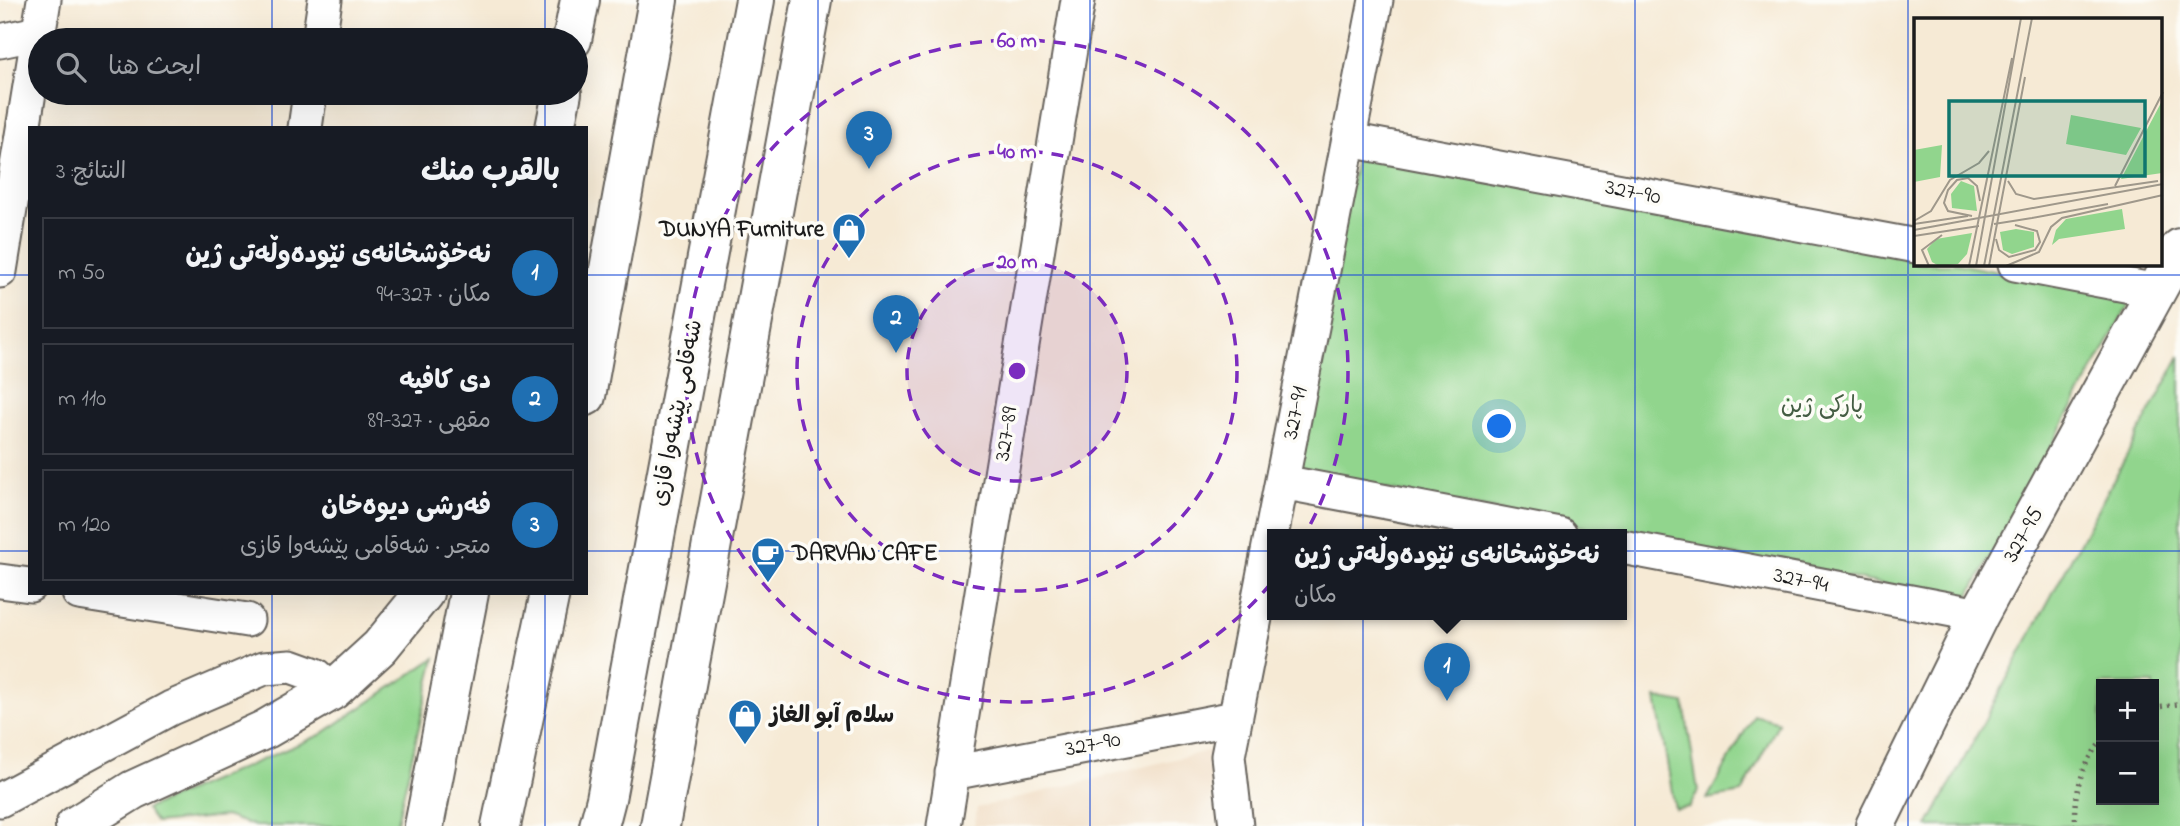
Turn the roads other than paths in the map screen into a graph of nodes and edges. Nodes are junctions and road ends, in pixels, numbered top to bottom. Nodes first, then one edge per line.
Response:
1 (44, 0) edge
2 (325, 0) edge
3 (580, 0) edge
4 (658, 0) edge
5 (755, 0) edge
6 (812, 0) edge
7 (1078, 0) edge
8 (1376, 0) edge
9 (39, 28) edge
10 (321, 28) edge
11 (574, 28) edge
12 (28, 35) edge
13 (0, 41) edge
14 (28, 95) edge
15 (308, 105) edge
16 (560, 105) edge
17 (305, 126) edge
18 (555, 126) edge
19 (1349, 140) junction
20 (1914, 246) edge
21 (2180, 248) edge
22 (2026, 266) edge
23 (0, 269) edge
24 (28, 272) edge
25 (2157, 291) junction
26 (588, 385) edge
27 (1282, 482) junction
28 (1273, 529) edge
29 (1529, 529) edge
30 (1627, 548) edge
31 (1267, 557) edge
32 (0, 581) edge
33 (28, 586) edge
34 (91, 595) edge
35 (422, 595) edge
36 (469, 595) edge
37 (550, 595) edge
38 (1979, 615) junction
39 (247, 620) dead end
40 (333, 690) junction
41 (1235, 718) junction
42 (952, 772) junction
43 (0, 800) edge
44 (75, 826) edge
45 (424, 826) edge
46 (501, 826) edge
47 (598, 826) edge
48 (660, 826) edge
49 (944, 826) edge
50 (1236, 826) edge
51 (1875, 826) edge

1 - 9 street
2 - 10 street
3 - 11 main road
4 - 26 main road
5 - 47 main road, شەقامی پێشەوا قازی
6 - 48 main road
7 - 42 street, 327-89
8 - 19 street, 327-91
12 - 13 street
14 - 23 street
15 - 17 street
16 - 18 main road
19 - 20 street, 327-90
19 - 27 street, 327-91
21 - 25 main road, 327-95
22 - 25 street
23 - 24 street
25 - 38 main road, 327-95
27 - 28 street, 327-91
27 - 29 street
30 - 38 street, 327-94
31 - 41 street, 327-91
32 - 33 street
34 - 39 street
35 - 40 main road
36 - 45 main road
37 - 46 main road
38 - 51 main road, 327-95
40 - 43 street
40 - 44 main road
41 - 42 street, 327-90
41 - 50 street, 327-91
42 - 49 street, 327-89

